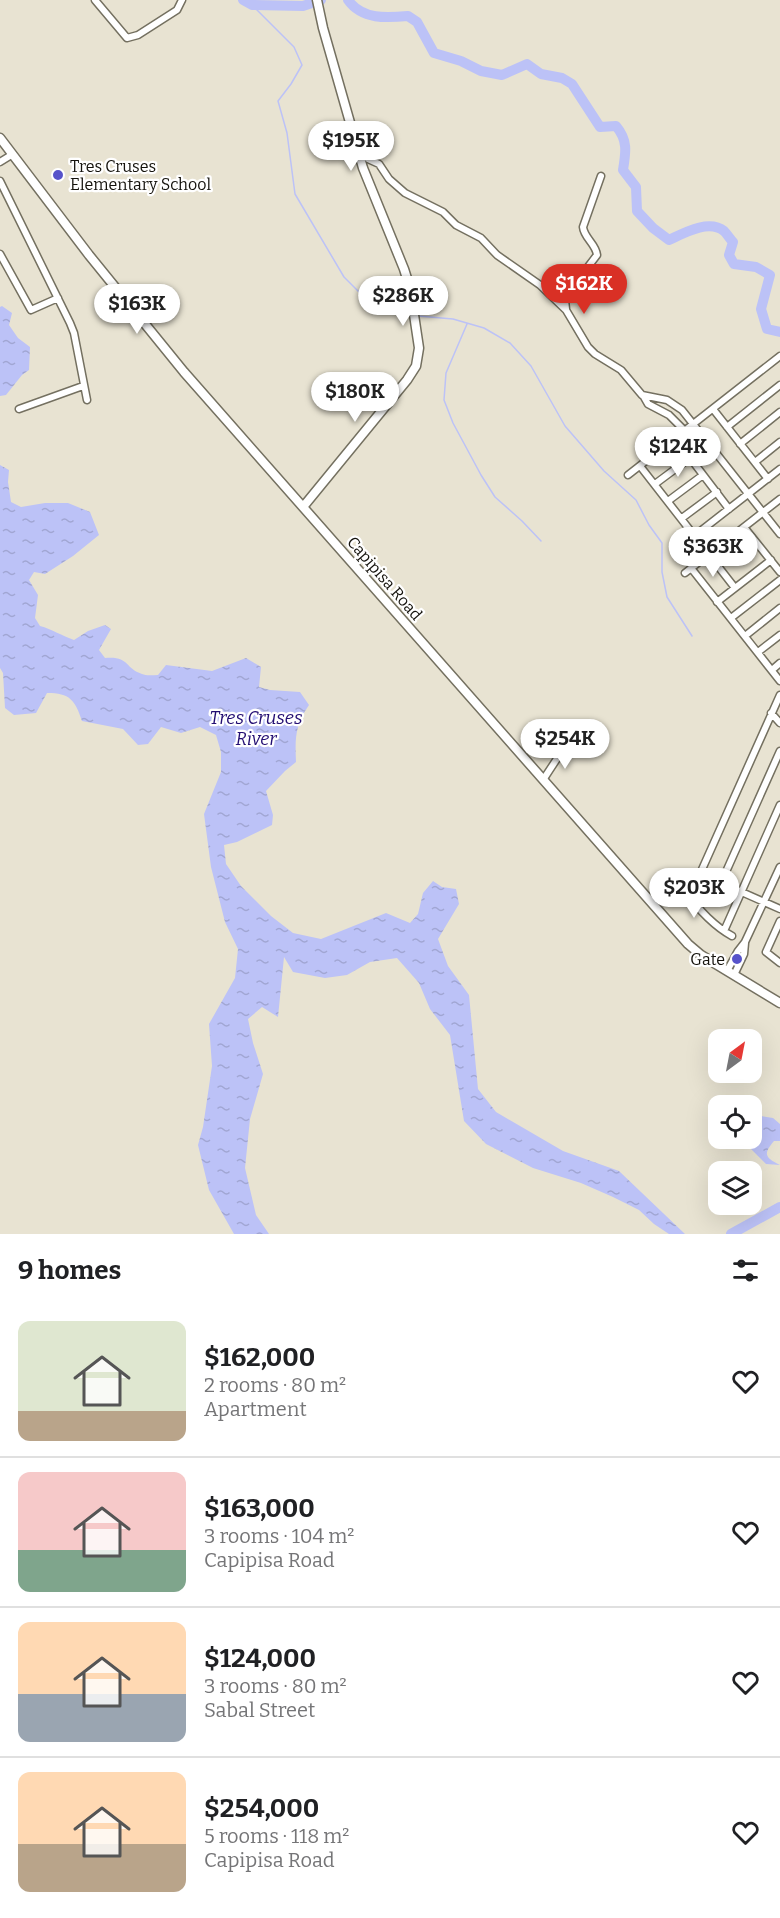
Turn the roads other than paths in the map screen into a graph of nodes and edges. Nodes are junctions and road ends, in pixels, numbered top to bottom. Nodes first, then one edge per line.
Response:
1 (95, 0) edge
2 (182, 0) edge
3 (317, 0) edge
4 (0, 138) edge
5 (13, 154) junction
6 (368, 159) dead end
7 (0, 162) edge
8 (601, 176) dead end
9 (0, 181) edge
10 (0, 254) edge
11 (58, 298) junction
12 (566, 310) junction
13 (779, 359) edge
14 (780, 385) edge
15 (83, 386) junction
16 (644, 396) junction
17 (87, 400) dead end
18 (19, 409) dead end
19 (713, 409) junction
20 (780, 412) edge
21 (694, 423) junction
22 (727, 427) junction
23 (685, 431) junction
24 (675, 438) junction
25 (780, 441) edge
26 (741, 444) junction
27 (690, 458) junction
28 (755, 462) junction
29 (640, 466) junction
30 (780, 469) edge
31 (647, 475) junction
32 (703, 475) junction
33 (768, 479) junction
34 (655, 484) junction
35 (717, 492) junction
36 (748, 494) junction
37 (780, 499) edge
38 (668, 501) junction
39 (303, 507) junction
40 (729, 509) junction
41 (763, 512) junction
42 (682, 518) junction
43 (744, 527) junction
44 (780, 534) edge
45 (695, 535) junction
46 (680, 547) dead end
47 (710, 554) junction
48 (771, 560) junction
49 (691, 568) junction
50 (780, 572) edge
51 (685, 573) dead end
52 (780, 580) edge
53 (735, 588) junction
54 (717, 602) junction
55 (780, 608) edge
56 (730, 618) junction
57 (780, 635) edge
58 (745, 636) junction
59 (758, 652) junction
60 (780, 663) edge
61 (772, 670) junction
62 (780, 681) edge
63 (780, 695) edge
64 (771, 713) junction
65 (780, 723) edge
66 (566, 745) dead end
67 (780, 751) edge
68 (543, 780) junction
69 (780, 806) edge
70 (780, 867) edge
71 (701, 874) junction
72 (721, 883) junction
73 (741, 892) junction
74 (764, 902) junction
75 (780, 909) edge
76 (780, 921) edge
77 (724, 931) junction
78 (732, 936) dead end
79 (780, 953) edge
80 (778, 961) edge
81 (730, 973) junction
82 (780, 1003) edge

1 - 2 street
3 - 39 main road
4 - 5 main road, Capipisa Road
5 - 7 street
5 - 39 main road, Capipisa Road
6 - 12 street
8 - 12 street
9 - 11 street
10 - 11 street
11 - 15 street
12 - 16 street
13 - 19 street
14 - 22 street
15 - 17 street
15 - 18 street
16 - 21 street
16 - 23 street
19 - 21 street
19 - 22 street
20 - 26 street
21 - 23 street
21 - 36 street
22 - 26 street
23 - 24 street
24 - 27 street
24 - 29 street
25 - 28 street
26 - 28 street
27 - 32 street
27 - 34 street
28 - 33 street
29 - 31 street
29 - 31 street
30 - 33 street
31 - 34 street
32 - 35 street
32 - 38 street
33 - 36 street
34 - 38 street
35 - 40 street
35 - 42 street
36 - 40 street
36 - 41 street
37 - 41 street
38 - 42 street
39 - 68 main road, Capipisa Road
40 - 45 street
41 - 43 street
41 - 44 street
42 - 45 street
43 - 47 street
43 - 48 street
45 - 46 street
45 - 47 street
47 - 49 street
47 - 53 street
48 - 50 street
48 - 53 street
49 - 51 street
49 - 54 street
52 - 56 street
53 - 54 street
54 - 56 street
55 - 58 street
56 - 58 street
57 - 59 street
58 - 59 street
59 - 61 street
60 - 61 street
61 - 62 street
63 - 64 street
64 - 65 street
64 - 71 street
66 - 68 street
67 - 72 street
68 - 81 main road, Capipisa Road
69 - 73 street
70 - 74 street
71 - 72 street
71 - 77 street
72 - 73 street
73 - 74 street
73 - 77 street
74 - 75 street
74 - 81 street
76 - 80 street
77 - 78 street
79 - 80 street
81 - 82 main road, Capipisa Road

